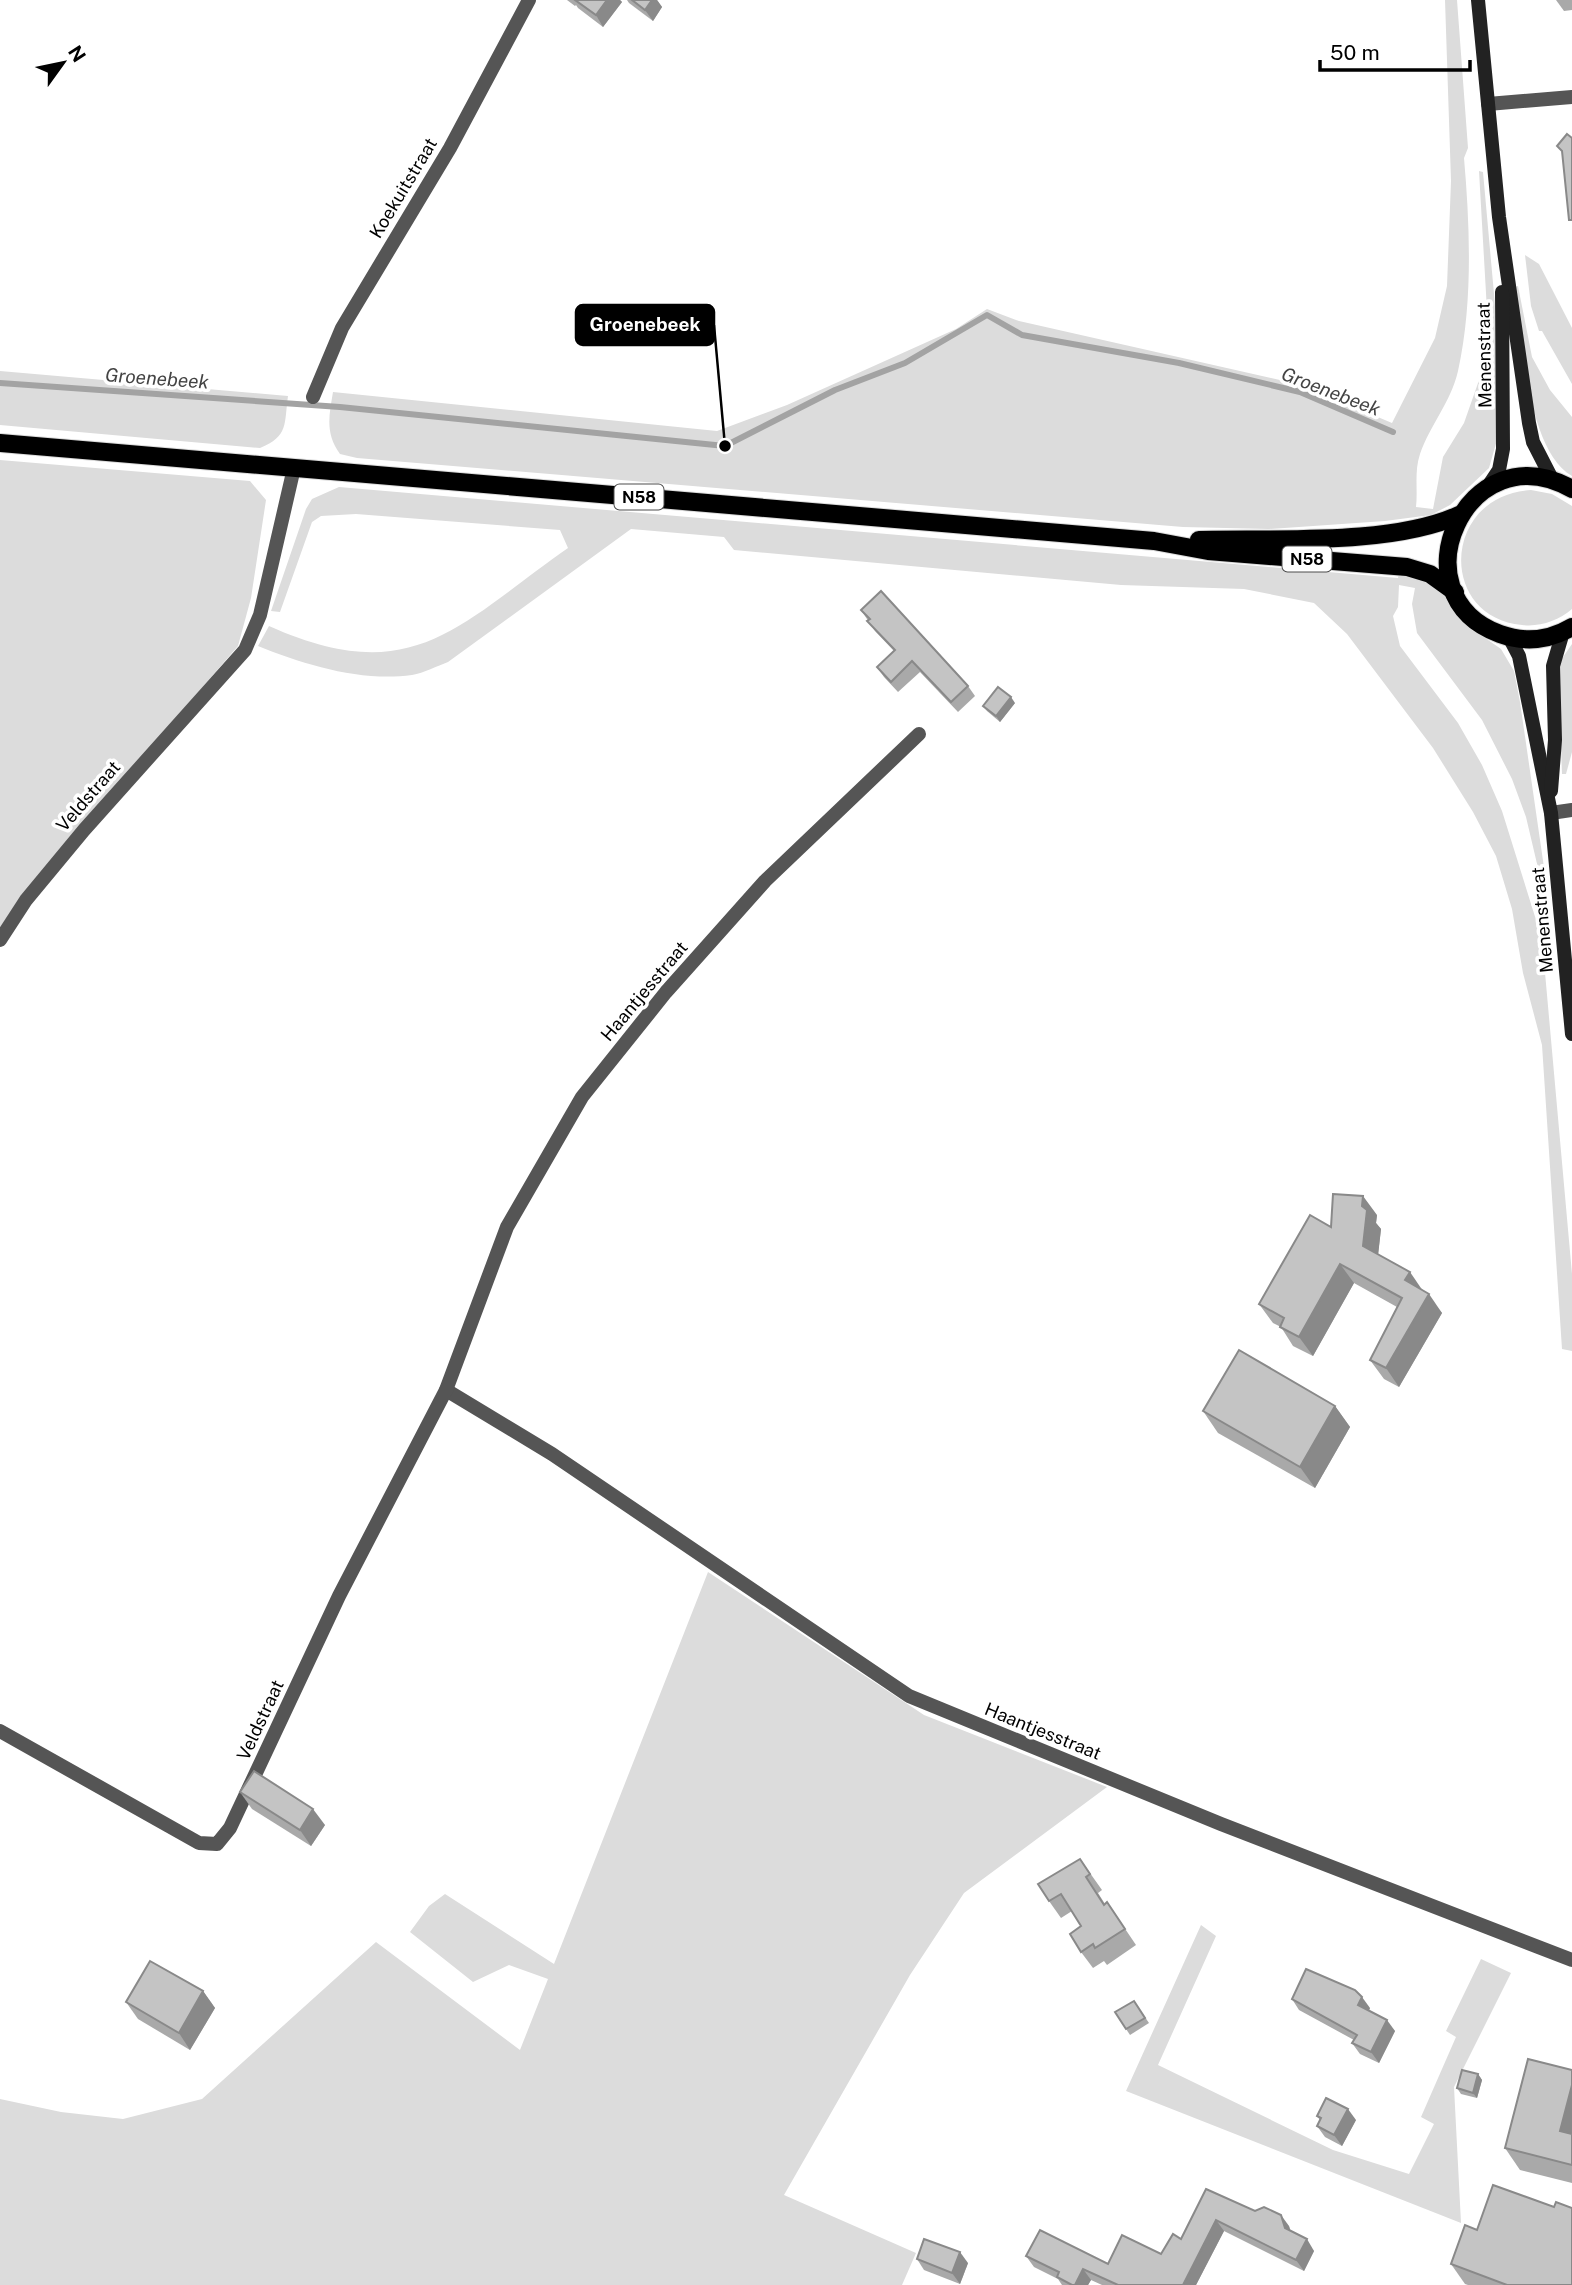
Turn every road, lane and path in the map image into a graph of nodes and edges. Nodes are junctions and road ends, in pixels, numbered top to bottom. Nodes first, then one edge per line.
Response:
1 (529, 0) edge
2 (1478, 0) edge
3 (1572, 97) edge
4 (1488, 104) junction
5 (1499, 217) junction
6 (313, 397) dead end
7 (0, 443) edge
8 (294, 468) junction
9 (1552, 479) junction
10 (1487, 488) junction
11 (1572, 489) edge
12 (1459, 515) junction
13 (1154, 541) junction
14 (1455, 592) junction
15 (1567, 629) edge
16 (1509, 637) junction
17 (919, 733) dead end
18 (1550, 808) junction
19 (1572, 810) edge
20 (0, 940) edge
21 (1572, 1034) edge
22 (470, 1325) joint
23 (446, 1390) junction
24 (0, 1731) edge
25 (1572, 1960) edge

1 - 6 street, Koekuitstraat
2 - 4 main road, Menenstraat
3 - 4 street
4 - 5 main road, Menenstraat
5 - 9 main road, Menenstraat
5 - 10 main road, Menenstraat
7 - 8 main road, N58
8 - 13 main road, N58
8 - 20 street, Veldstraat
9 - 10 main road
9 - 11 main road
10 - 12 main road
12 - 13 main road, N58
12 - 14 main road
13 - 14 main road, N58
14 - 16 main road
15 - 16 main road
15 - 18 main road, Menenstraat
16 - 18 main road, Menenstraat
17 - 22 street, Haantjesstraat
18 - 19 street
18 - 21 main road, Menenstraat
22 - 23 street, Veldstraat
23 - 24 street, Veldstraat
23 - 25 street, Haantjesstraat

